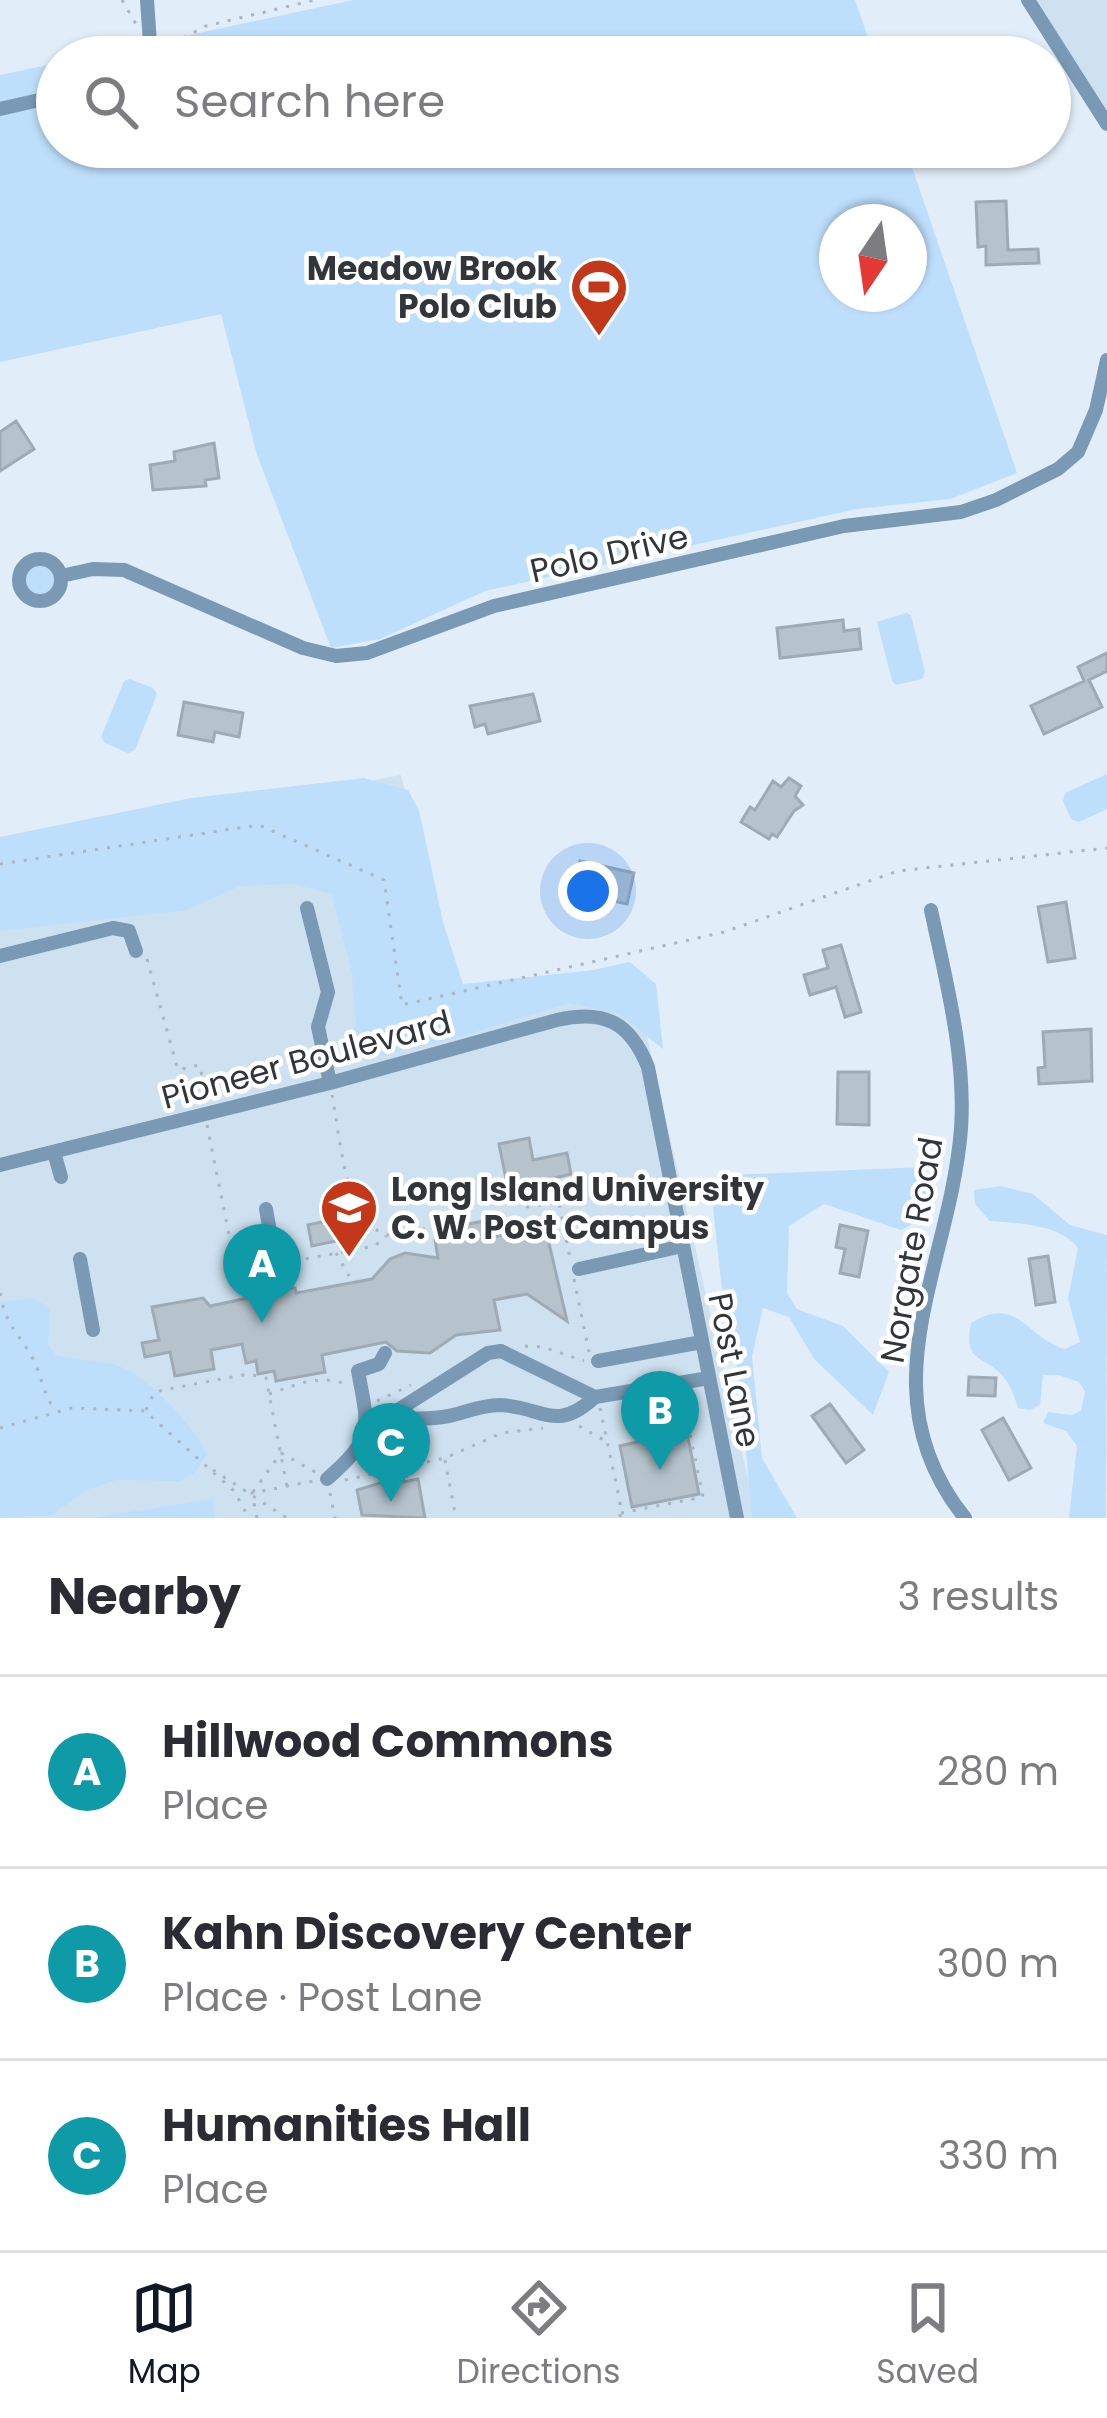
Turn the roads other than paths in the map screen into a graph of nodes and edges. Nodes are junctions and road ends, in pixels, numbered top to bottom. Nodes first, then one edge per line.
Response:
1 (147, 0) edge
2 (1028, 0) edge
3 (151, 36) edge
4 (1051, 36) edge
5 (1071, 67) edge
6 (36, 100) edge
7 (0, 109) edge
8 (1107, 124) edge
9 (1107, 360) edge
10 (61, 575) dead end
11 (307, 908) dead end
12 (931, 910) dead end
13 (136, 950) dead end
14 (0, 956) edge
15 (624, 1029) joint
16 (330, 1083) junction
17 (55, 1152) junction
18 (0, 1165) edge
19 (61, 1178) dead end
20 (266, 1208) dead end
21 (683, 1246) junction
22 (80, 1259) dead end
23 (289, 1266) road end
24 (579, 1269) dead end
25 (93, 1330) dead end
26 (702, 1342) junction
27 (385, 1353) dead end
28 (598, 1361) dead end
29 (709, 1378) junction
30 (598, 1402) junction
31 (387, 1417) junction
32 (368, 1422) junction
33 (327, 1479) road end
34 (736, 1518) edge
35 (965, 1518) edge

1 - 3 street
2 - 4 street
5 - 8 street
6 - 7 street
9 - 10 street, Polo Drive
11 - 16 street
12 - 35 street, Norgate Road
13 - 14 street
15 - 16 street, Pioneer Boulevard
15 - 21 street, Post Lane
16 - 17 street, Pioneer Boulevard
17 - 18 street, Pioneer Boulevard
17 - 19 street
20 - 23 street
21 - 24 street
21 - 26 street, Post Lane
22 - 25 street
26 - 28 street
26 - 29 street, Post Lane
27 - 32 street
29 - 30 street
29 - 34 street, Post Lane
30 - 31 street
30 - 31 street
31 - 32 street
32 - 33 street

